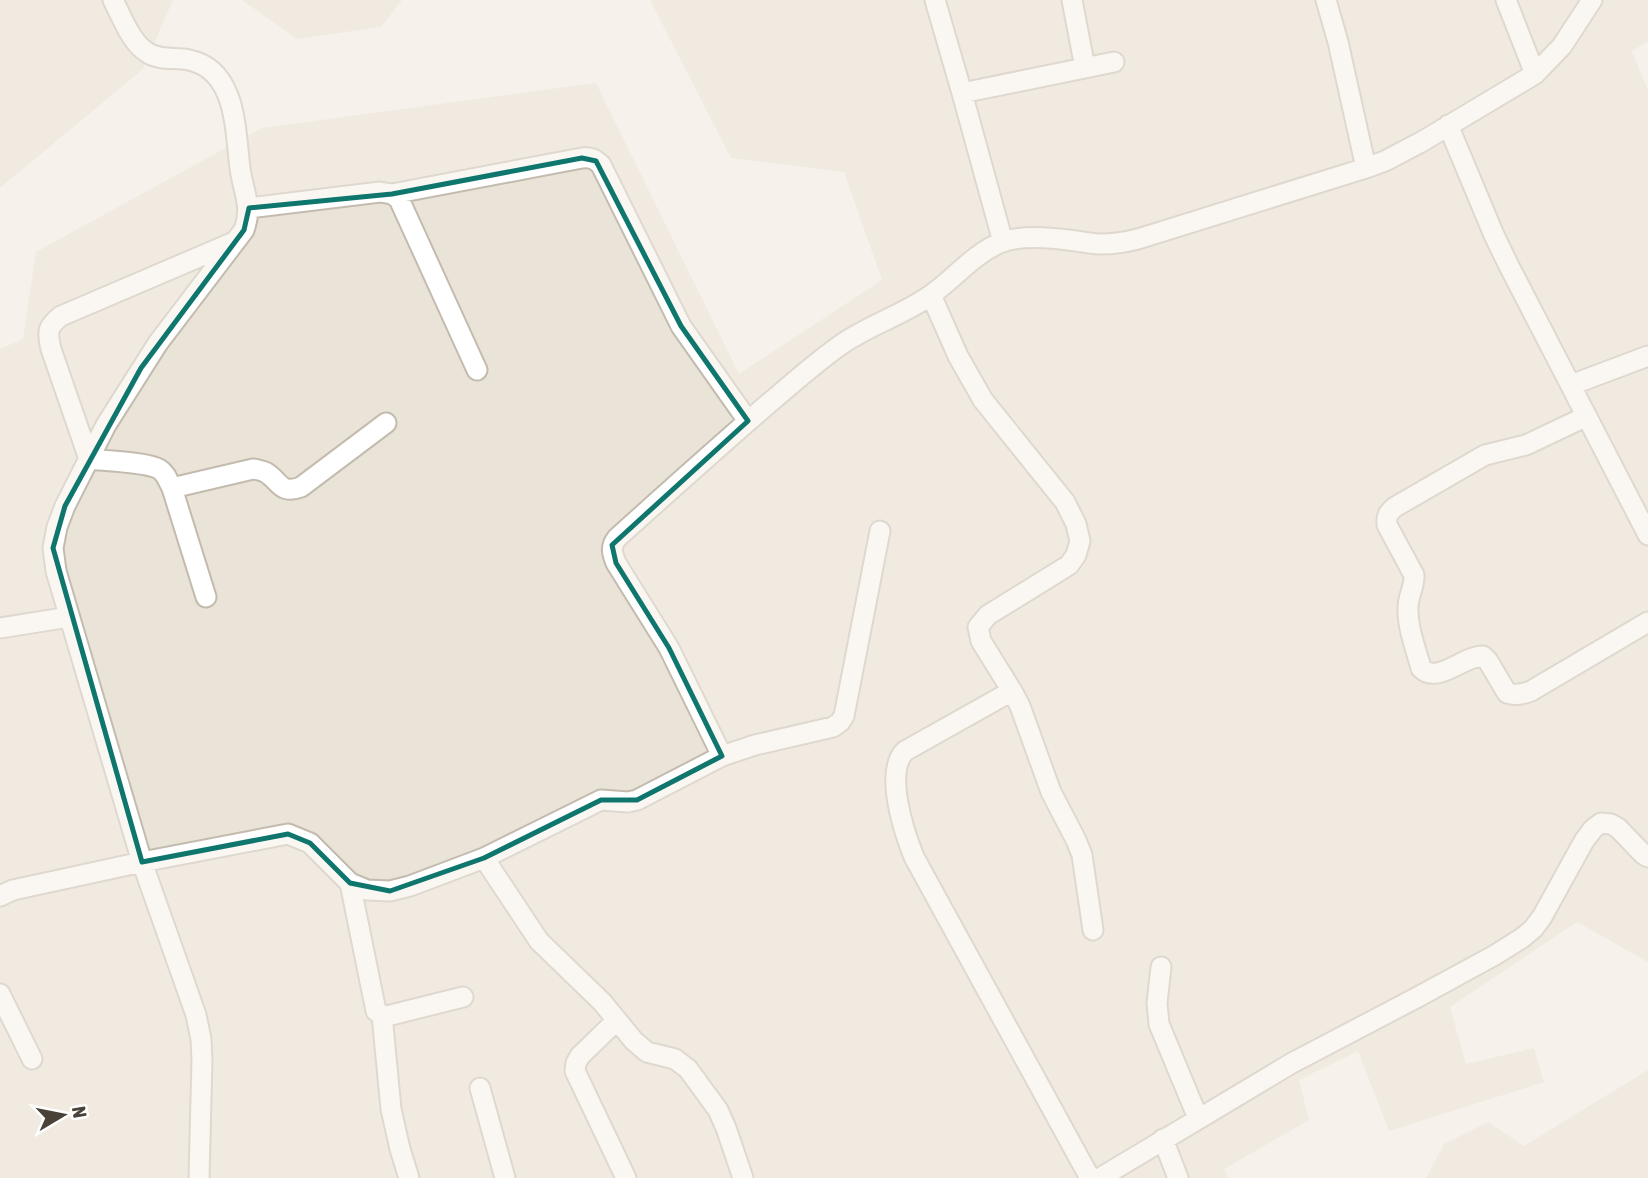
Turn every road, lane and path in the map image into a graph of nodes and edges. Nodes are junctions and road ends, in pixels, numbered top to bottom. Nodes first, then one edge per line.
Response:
1 (113, 0) edge
2 (935, 0) edge
3 (1072, 0) edge
4 (1326, 0) edge
5 (1506, 0) edge
6 (1591, 0) edge
7 (1114, 62) dead end
8 (1085, 68) junction
9 (1535, 74) junction
10 (962, 93) junction
11 (1448, 125) junction
12 (1366, 168) junction
13 (392, 194) junction
14 (249, 208) junction
15 (235, 241) junction
16 (1003, 242) junction
17 (931, 295) junction
18 (1648, 356) edge
19 (477, 370) dead end
20 (1571, 385) junction
21 (1587, 416) junction
22 (748, 421) junction
23 (387, 423) dead end
24 (89, 459) junction
25 (172, 488) junction
26 (880, 531) dead end
27 (1648, 535) edge
28 (206, 597) dead end
29 (69, 617) junction
30 (1648, 622) edge
31 (0, 628) edge
32 (1012, 691) junction
33 (722, 756) junction
34 (1648, 857) edge
35 (484, 858) junction
36 (142, 862) junction
37 (350, 883) junction
38 (0, 895) edge
39 (1093, 930) dead end
40 (1161, 967) dead end
41 (0, 993) edge
42 (463, 997) dead end
43 (382, 1015) junction
44 (617, 1020) junction
45 (32, 1059) dead end
46 (481, 1088) dead end
47 (1198, 1118) junction
48 (1163, 1139) junction
49 (199, 1178) edge
50 (409, 1178) edge
51 (505, 1178) edge
52 (626, 1178) edge
53 (743, 1178) edge
54 (1090, 1178) edge
55 (1100, 1178) edge
56 (1178, 1178) edge

1 - 14 street
2 - 10 street
3 - 8 street
4 - 12 street
5 - 9 street
6 - 9 street
7 - 8 street
8 - 10 street
9 - 11 street
10 - 16 street
11 - 12 street
11 - 20 street
12 - 16 street
13 - 14 street
13 - 19 street
13 - 22 street
14 - 15 street
15 - 24 street
15 - 24 street
16 - 17 street
17 - 22 street
17 - 32 street
18 - 20 street
20 - 21 street
21 - 27 street
21 - 30 street
22 - 33 street
23 - 25 street
24 - 25 street
24 - 29 street
25 - 28 street
26 - 33 street
29 - 31 street
29 - 36 street
32 - 39 street
32 - 54 street
33 - 35 street
34 - 47 street
35 - 37 street
35 - 44 street
36 - 37 street
36 - 38 street
36 - 49 street
37 - 43 street
40 - 47 street
41 - 45 street
42 - 43 street
43 - 50 street
44 - 52 street
44 - 53 street
46 - 51 street
47 - 48 street
48 - 55 street
48 - 56 street

